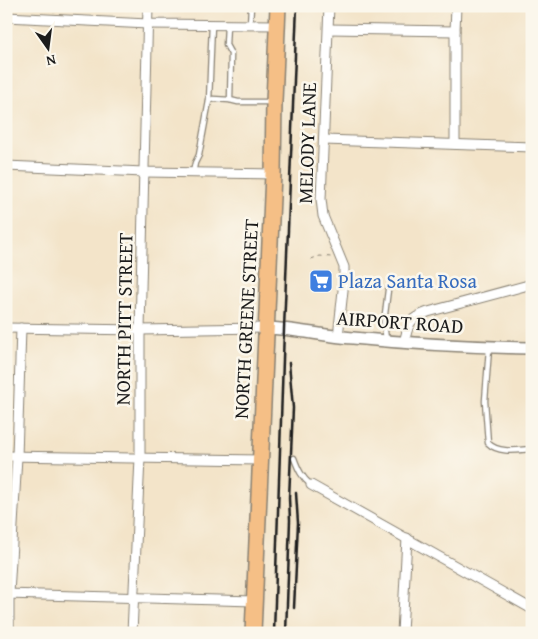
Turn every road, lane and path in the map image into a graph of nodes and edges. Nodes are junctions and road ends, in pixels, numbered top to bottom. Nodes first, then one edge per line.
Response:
1 (148, 6) edge
2 (251, 6) edge
3 (278, 6) edge
4 (329, 6) edge
5 (456, 6) edge
6 (6, 16) edge
7 (148, 24) junction
8 (212, 24) junction
9 (226, 24) junction
10 (250, 25) junction
11 (278, 25) junction
12 (329, 29) junction
13 (455, 31) junction
14 (230, 100) junction
15 (208, 101) junction
16 (274, 102) junction
17 (324, 140) junction
18 (455, 144) junction
19 (532, 147) edge
20 (6, 166) edge
21 (144, 172) junction
22 (193, 173) junction
23 (273, 174) junction
24 (311, 260) dead end
25 (343, 263) junction
26 (532, 284) edge
27 (388, 290) dead end
28 (6, 328) edge
29 (21, 328) junction
30 (266, 328) junction
31 (140, 330) junction
32 (338, 337) junction
33 (386, 342) junction
34 (404, 343) junction
35 (489, 347) junction
36 (532, 348) edge
37 (532, 449) edge
38 (6, 456) edge
39 (17, 456) junction
40 (140, 458) junction
41 (294, 458) dead end
42 (260, 460) junction
43 (311, 485) joint
44 (406, 538) junction
45 (7, 594) edge
46 (133, 598) junction
47 (254, 601) junction
48 (532, 609) edge
49 (9, 633) edge
50 (132, 633) edge
51 (254, 633) edge
52 (402, 633) edge

1 - 7 street, NORTH PITT STREET
2 - 10 lane
3 - 11 main road, NORTH GREENE STREET
4 - 12 street, MELODY LANE
5 - 13 street
6 - 7 street
7 - 8 street
7 - 21 street, NORTH PITT STREET
8 - 9 street
8 - 15 lane
9 - 10 street
9 - 14 lane
10 - 11 street
11 - 16 main road, NORTH GREENE STREET
12 - 13 street
12 - 17 street, MELODY LANE
13 - 18 street
14 - 15 lane
14 - 16 lane
15 - 22 lane
16 - 23 main road, NORTH GREENE STREET
17 - 18 street
17 - 25 street, MELODY LANE
18 - 19 street
20 - 21 street
21 - 22 street
21 - 31 street, NORTH PITT STREET
22 - 23 street
23 - 30 main road, NORTH GREENE STREET
24 - 25 path
25 - 32 street, MELODY LANE
26 - 34 street
27 - 33 lane
28 - 29 street
29 - 31 street
29 - 39 street
30 - 31 street
30 - 32 street, AIRPORT ROAD
30 - 42 main road, NORTH GREENE STREET
31 - 40 street, NORTH PITT STREET
32 - 33 street, AIRPORT ROAD
33 - 34 street, AIRPORT ROAD
34 - 35 street, AIRPORT ROAD
35 - 36 street, AIRPORT ROAD
35 - 37 lane
38 - 39 street
39 - 40 street
39 - 45 street
40 - 42 street
40 - 46 street, NORTH PITT STREET
41 - 43 lane
42 - 47 main road, NORTH GREENE STREET
43 - 44 street
44 - 48 street
44 - 52 street
45 - 46 street
45 - 49 street
46 - 47 street
46 - 50 street, NORTH PITT STREET
47 - 51 main road, NORTH GREENE STREET

